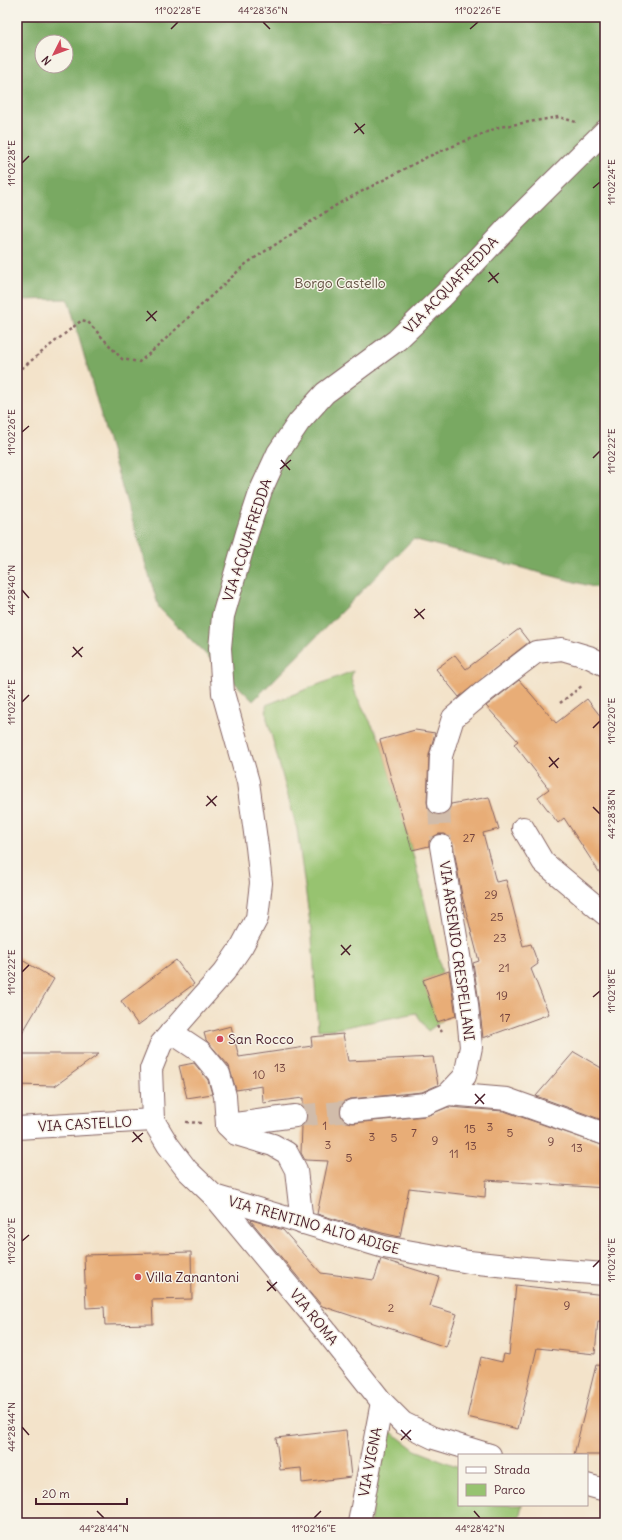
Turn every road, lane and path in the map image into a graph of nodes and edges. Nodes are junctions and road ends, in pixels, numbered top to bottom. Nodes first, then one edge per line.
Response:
1 (601, 135) edge
2 (17, 372) edge
3 (605, 665) edge
4 (439, 803) tunnel mouth
5 (523, 828) dead end
6 (441, 846) tunnel mouth
7 (605, 914) edge
8 (171, 1032) junction
9 (448, 1094) junction
10 (352, 1111) tunnel mouth
11 (295, 1116) tunnel mouth
12 (153, 1120) junction
13 (227, 1125) junction
14 (17, 1128) edge
15 (605, 1134) edge
16 (214, 1196) junction
17 (302, 1224) junction
18 (605, 1274) edge
19 (382, 1402) junction
20 (487, 1454) edge
21 (588, 1484) edge
22 (605, 1490) edge
23 (359, 1523) edge

1 - 2 path
1 - 8 street, VIA ACQUAFREDDA
3 - 4 street
5 - 7 street
6 - 9 street, VIA ARSENIO CRESPELLANI
8 - 12 street, VIA ACQUAFREDDA
8 - 13 street
9 - 10 street, VIA ARSENIO CRESPELLANI
9 - 15 street
11 - 13 street
12 - 13 path
12 - 14 street, VIA CASTELLO
12 - 16 street, VIA ROMA
13 - 17 street
16 - 17 street, VIA TRENTINO ALTO ADIGE
16 - 19 street, VIA ROMA
17 - 18 street, VIA TRENTINO ALTO ADIGE
19 - 20 street, VIA ROMA
19 - 23 street, VIA VIGNA
21 - 22 street

